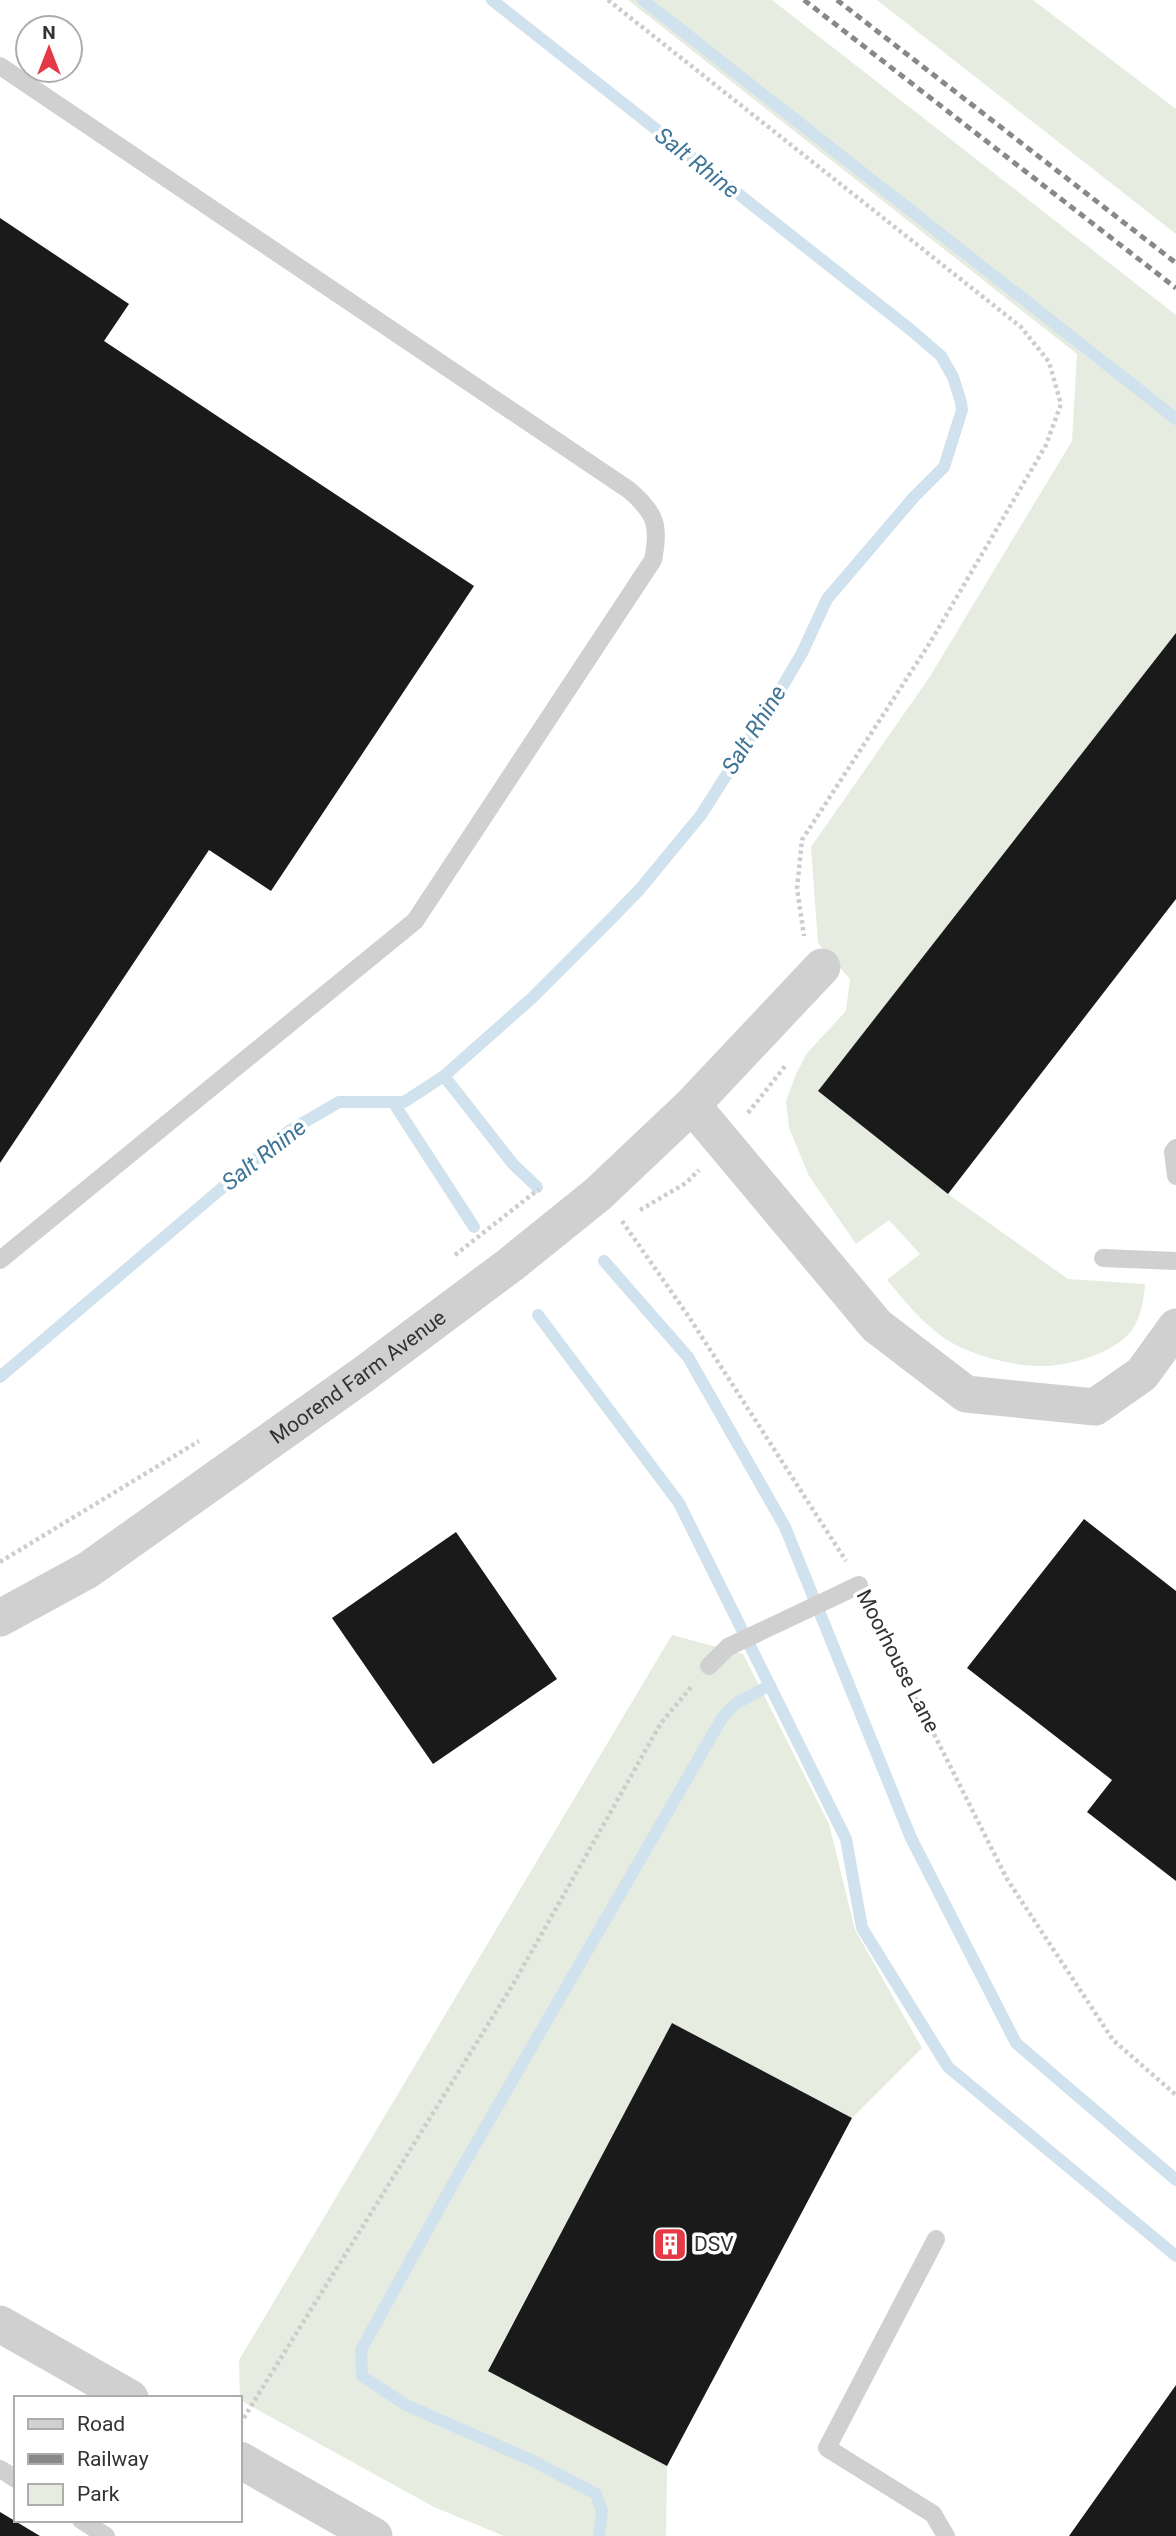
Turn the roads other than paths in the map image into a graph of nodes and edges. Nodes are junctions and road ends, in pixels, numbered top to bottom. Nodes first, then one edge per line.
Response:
1 (0, 66) edge
2 (822, 967) road end
3 (692, 1105) junction
4 (1176, 1148) edge
5 (1176, 1177) edge
6 (1103, 1258) dead end
7 (0, 1260) edge
8 (1176, 1261) edge
9 (1171, 1343) edge
10 (850, 1588) road end
11 (0, 1618) edge
12 (709, 1666) road end
13 (936, 2239) dead end
14 (0, 2324) edge
15 (126, 2396) edge
16 (242, 2461) edge
17 (84, 2522) edge
18 (106, 2536) edge
19 (374, 2536) edge
20 (946, 2536) edge

1 - 7 lane
2 - 3 street, Moorend Farm Avenue
3 - 9 street
3 - 11 street, Moorend Farm Avenue
4 - 5 lane
6 - 8 lane
10 - 12 lane
13 - 20 lane
14 - 15 street
16 - 19 street
17 - 18 lane

